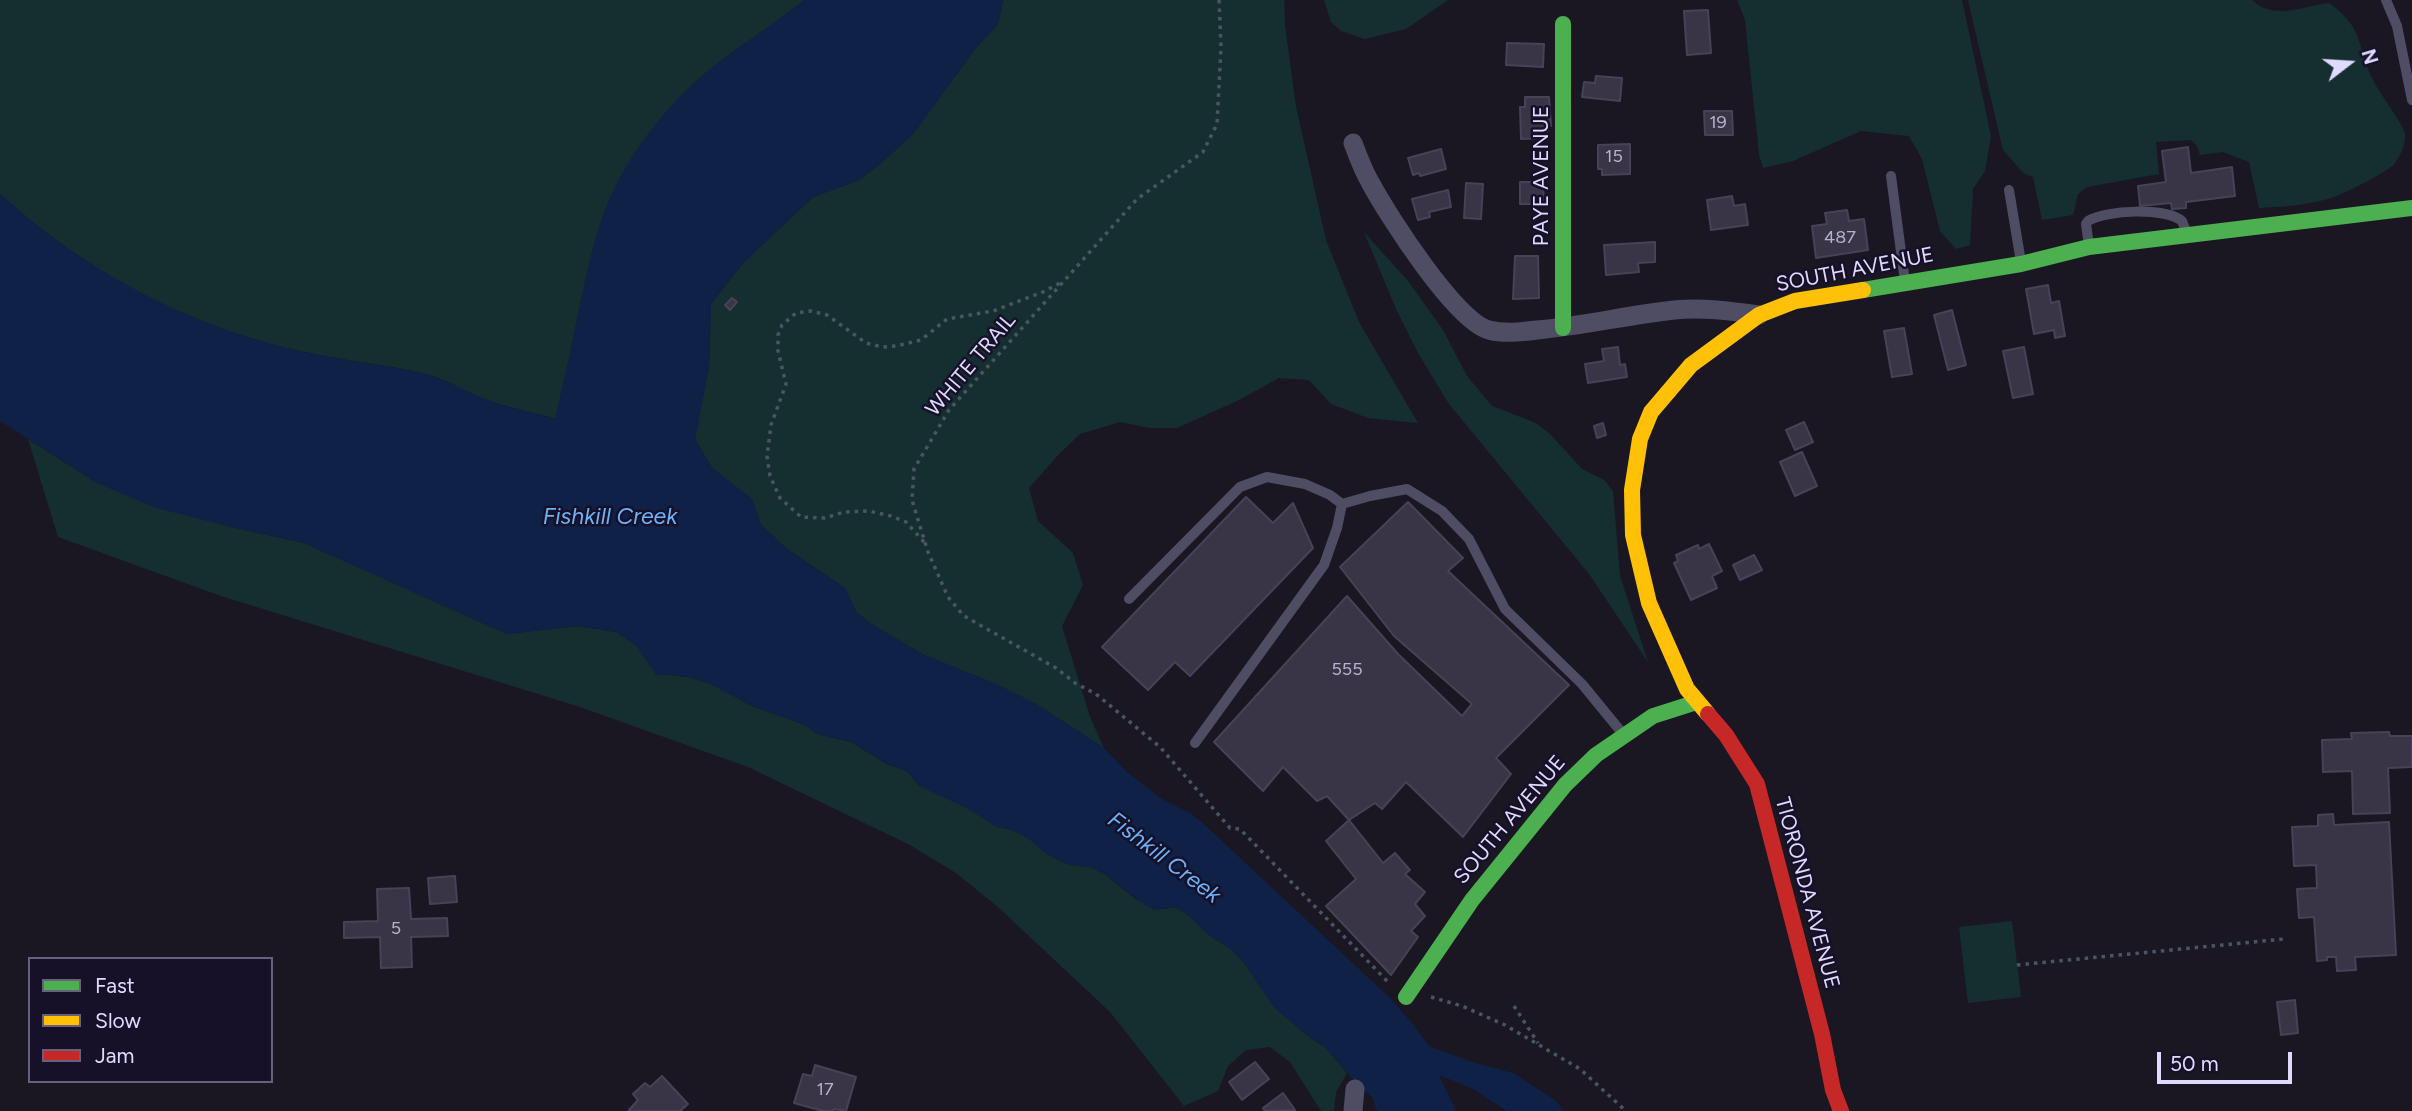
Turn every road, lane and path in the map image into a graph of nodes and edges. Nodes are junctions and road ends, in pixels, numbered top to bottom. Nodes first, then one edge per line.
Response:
1 (1219, 0) edge
2 (2386, 0) edge
3 (1563, 24) dead end
4 (2412, 100) edge
5 (1353, 143) dead end
6 (1891, 176) dead end
7 (2009, 190) dead end
8 (2412, 208) edge
9 (2187, 234) junction
10 (2089, 247) junction
11 (2021, 264) junction
12 (1065, 280) junction
13 (1905, 282) junction
14 (1759, 315) junction
15 (1563, 328) junction
16 (1342, 504) junction
17 (926, 545) junction
18 (1129, 599) dead end
19 (1698, 702) junction
20 (1623, 735) junction
21 (1195, 743) dead end
22 (2284, 939) dead end
23 (2017, 965) dead end
24 (1404, 993) junction
25 (1514, 1006) dead end
26 (1540, 1046) junction
27 (1355, 1089) dead end
28 (1353, 1111) edge
29 (1626, 1111) edge
30 (1841, 1111) edge

1 - 12 path, WHITE TRAIL
2 - 4 lane
3 - 15 street, PAYE AVENUE
5 - 15 street
6 - 13 lane
7 - 11 lane
8 - 9 street, SOUTH AVENUE
9 - 10 street, SOUTH AVENUE
9 - 10 lane
10 - 11 street, SOUTH AVENUE
11 - 13 street, SOUTH AVENUE
12 - 17 path, WHITE TRAIL
12 - 17 path
13 - 14 street, SOUTH AVENUE
14 - 15 street
14 - 19 street, SOUTH AVENUE
16 - 18 lane
16 - 20 lane
16 - 21 lane
17 - 24 path, WHITE TRAIL
19 - 20 street, SOUTH AVENUE
19 - 30 street, TIORONDA AVENUE
20 - 24 street, SOUTH AVENUE
22 - 23 path
24 - 26 path
25 - 26 path
26 - 29 path
27 - 28 street

